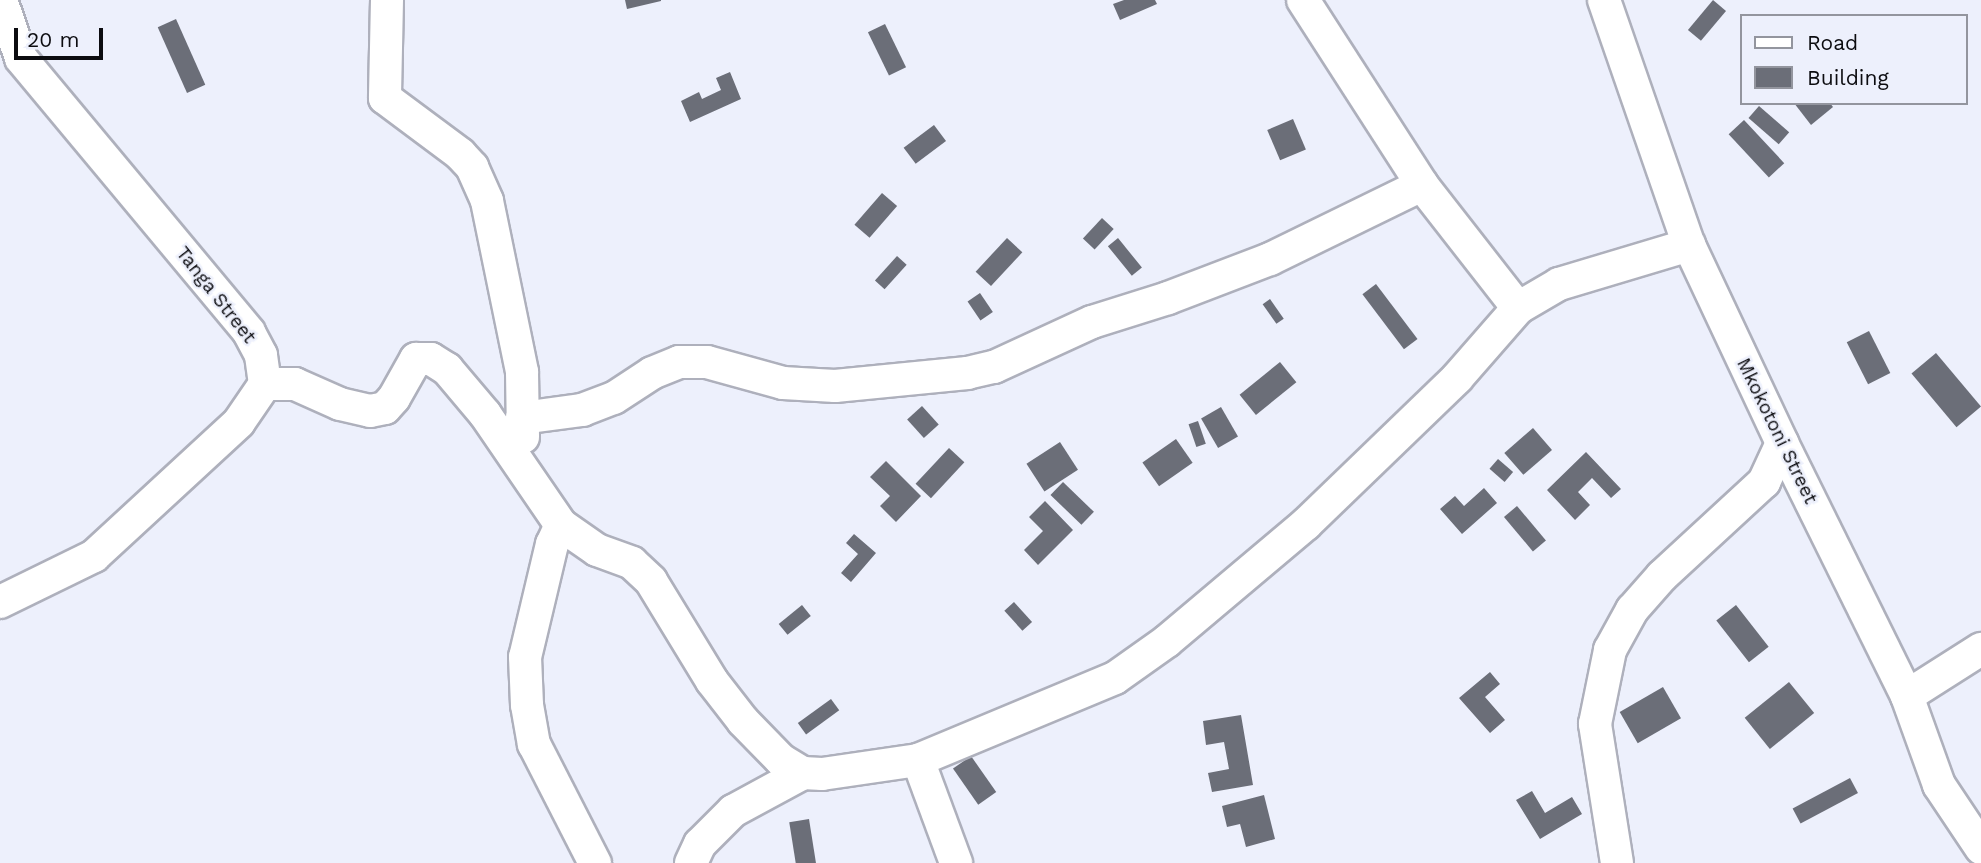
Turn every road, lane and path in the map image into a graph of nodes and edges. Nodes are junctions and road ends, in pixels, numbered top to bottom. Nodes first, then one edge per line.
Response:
1 (1, 0) edge
2 (387, 0) edge
3 (1303, 0) edge
4 (1604, 0) edge
5 (1422, 185) junction
6 (1689, 245) junction
7 (1518, 308) junction
8 (265, 384) junction
9 (523, 418) junction
10 (1782, 443) junction
11 (524, 473) junction
12 (561, 525) junction
13 (0, 602) edge
14 (1981, 649) edge
15 (1907, 696) junction
16 (918, 760) junction
17 (803, 773) junction
18 (1981, 848) edge
19 (595, 863) edge
20 (691, 863) edge
21 (956, 863) edge
22 (1617, 863) edge

1 - 8 street, Tanga Street
2 - 9 street
3 - 5 street
4 - 6 street, Mkokotoni Street
5 - 7 street
5 - 9 street
6 - 7 street
6 - 10 street, Mkokotoni Street
7 - 16 street
8 - 11 street
8 - 13 street
9 - 11 street
10 - 15 street, Mkokotoni Street
10 - 22 street
11 - 12 street
12 - 17 street
12 - 19 street
14 - 15 street
15 - 18 street, Mkokotoni Street
16 - 17 street
16 - 21 street
17 - 20 street

